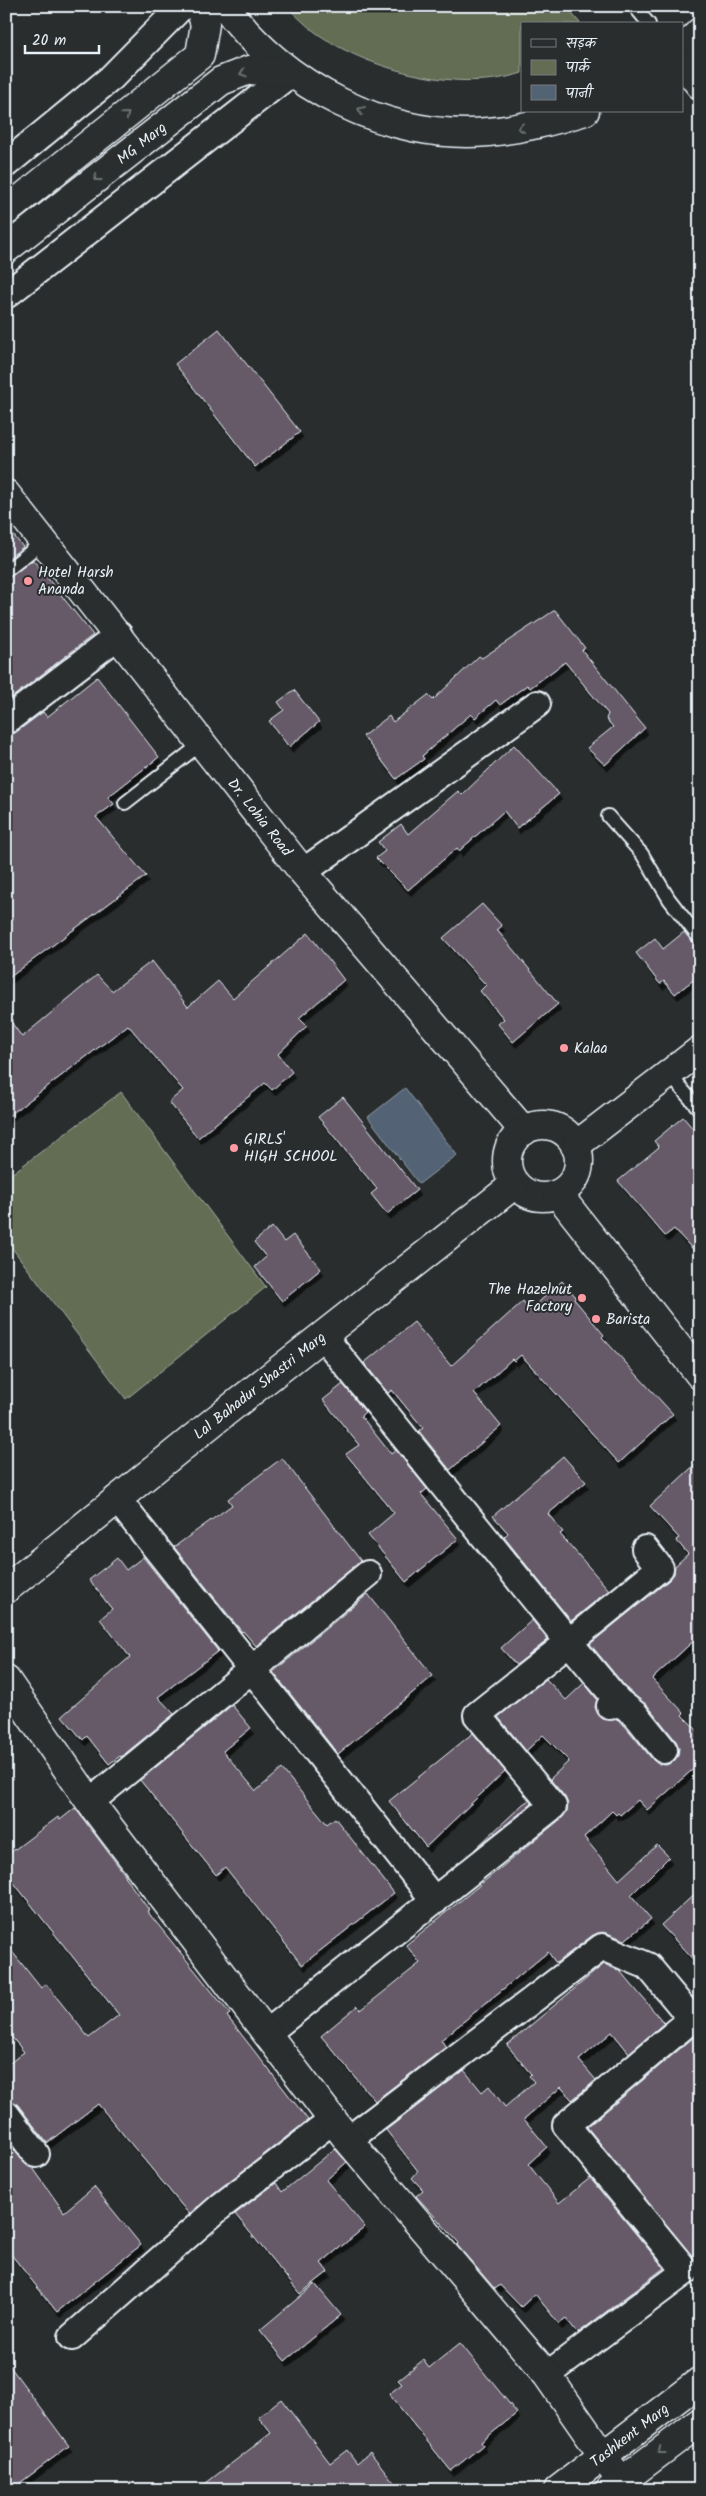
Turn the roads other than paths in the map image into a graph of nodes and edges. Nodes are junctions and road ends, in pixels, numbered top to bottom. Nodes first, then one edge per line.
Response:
1 (182, 6) edge
2 (199, 6) edge
3 (225, 6) edge
4 (634, 6) edge
5 (647, 22) edge
6 (700, 32) edge
7 (684, 48) edge
8 (684, 65) edge
9 (291, 73) junction
10 (700, 85) edge
11 (582, 112) edge
12 (6, 164) edge
13 (6, 211) edge
14 (6, 249) edge
15 (6, 295) edge
16 (6, 494) edge
17 (44, 541) junction
18 (6, 571) edge
19 (119, 635) junction
20 (537, 704) dead end
21 (6, 721) edge
22 (202, 743) junction
23 (125, 803) dead end
24 (608, 816) dead end
25 (303, 872) junction
26 (700, 939) edge
27 (700, 1050) edge
28 (669, 1074) junction
29 (700, 1110) edge
30 (524, 1131) junction
31 (575, 1146) junction
32 (515, 1184) junction
33 (558, 1194) junction
34 (323, 1336) junction
35 (696, 1363) edge
36 (117, 1499) junction
37 (645, 1549) dead end
38 (368, 1574) dead end
39 (6, 1589) edge
40 (568, 1642) junction
41 (251, 1668) junction
42 (6, 1680) edge
43 (664, 1750) dead end
44 (90, 1802) junction
45 (435, 1901) junction
46 (267, 2033) junction
47 (6, 2114) edge
48 (341, 2130) junction
49 (36, 2154) dead end
50 (72, 2337) dead end
51 (547, 2375) junction
52 (700, 2381) edge
53 (700, 2422) edge
54 (604, 2454) junction
55 (619, 2487) edge
56 (558, 2490) edge

1 - 12 street
13 -> 2 street
3 - 9 street
4 - 5 lane
6 - 7 street
8 - 10 street
11 -> 9 street
9 -> 14 street, MG Marg
9 - 15 street
16 - 17 street, Dr. Lohia Road
17 - 18 lane
17 - 19 street, Dr. Lohia Road
19 - 21 street
19 - 22 street, Dr. Lohia Road
20 - 25 street
22 - 23 lane
22 - 25 street, Dr. Lohia Road
24 - 26 lane
25 - 30 street, Dr. Lohia Road
27 - 28 street
28 - 29 lane
28 - 31 street
30 - 31 street
30 - 32 street
31 - 33 street
32 - 33 street
32 - 34 street, Lal Bahadur Shastri Marg
33 - 35 street
34 - 36 street, Lal Bahadur Shastri Marg
34 - 40 street
36 - 39 street, Lal Bahadur Shastri Marg
36 - 41 street
37 - 40 street
38 - 41 street
40 - 43 street
40 - 45 street
41 - 44 street
41 - 45 street
42 - 44 street
44 - 46 street
45 - 46 street
46 - 48 street
47 - 49 street
48 - 50 street
48 - 51 street
48 - 51 street
51 - 54 street
52 - 54 street, Tashkent Marg
53 -> 55 street, Tashkent Marg
54 - 55 street
54 - 56 street, Tashkent Marg

